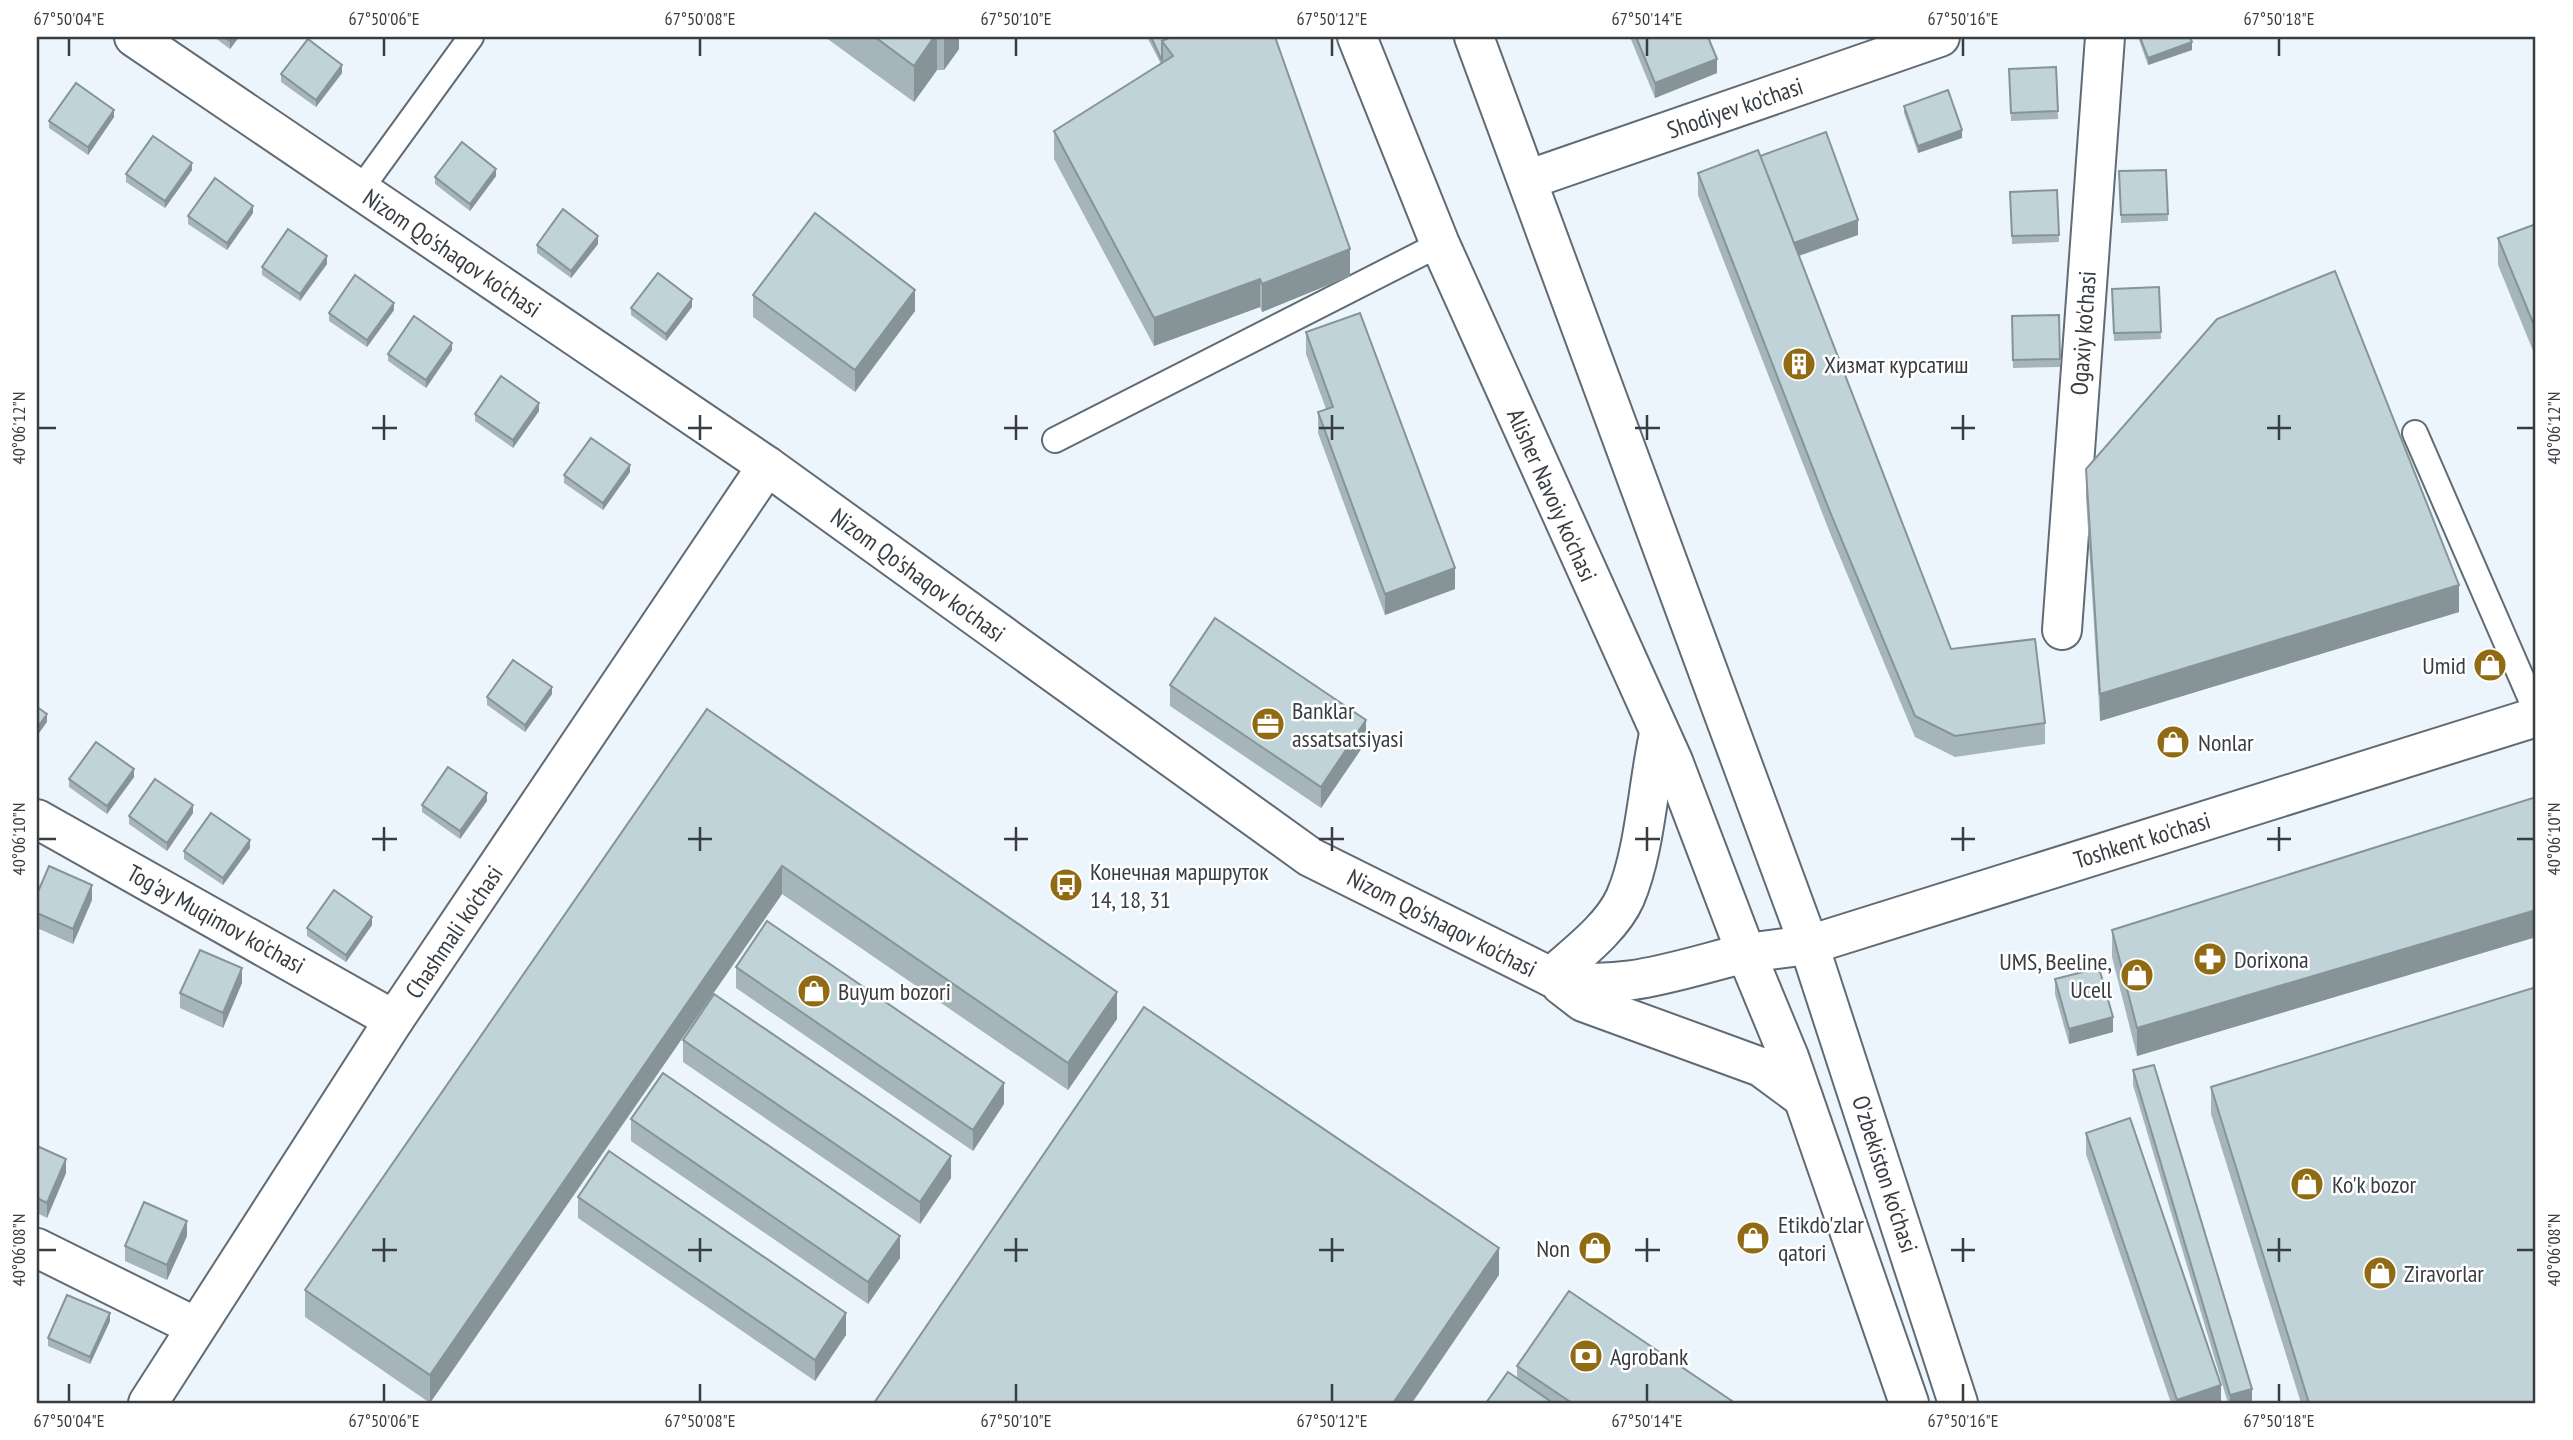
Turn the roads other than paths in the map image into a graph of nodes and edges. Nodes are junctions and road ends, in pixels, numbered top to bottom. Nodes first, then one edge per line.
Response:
1 (134, 37) edge
2 (471, 37) edge
3 (1357, 37) edge
4 (1474, 37) edge
5 (1940, 37) edge
6 (2105, 37) edge
7 (1530, 179) junction
8 (360, 190) junction
9 (1440, 244) junction
10 (2415, 433) dead end
11 (1055, 440) dead end
12 (767, 466) junction
13 (2062, 630) dead end
14 (2536, 711) edge
15 (2536, 717) edge
16 (1659, 734) junction
17 (37, 819) edge
18 (1809, 945) junction
19 (1745, 953) junction
20 (1550, 977) junction
21 (394, 1020) junction
22 (1803, 1098) junction
23 (37, 1248) edge
24 (196, 1326) junction
25 (148, 1403) edge
26 (1909, 1403) edge
27 (1958, 1403) edge

1 - 8 main road, Nizom Qo'shaqov ko'chasi
2 - 8 lane
3 - 9 main road, Alisher Navoiy ko'chasi
4 - 7 main road
5 - 7 main road, Shodiyev ko'chasi
6 - 13 main road, Ogaxiy ko'chasi
7 - 18 main road
8 - 12 main road, Nizom Qo'shaqov ko'chasi
9 - 11 lane
9 - 16 main road, Alisher Navoiy ko'chasi
10 - 14 lane
12 - 20 main road, Nizom Qo'shaqov ko'chasi
12 - 21 main road, Chashmali ko'chasi
15 - 18 main road, Toshkent ko'chasi
16 - 19 main road, Alisher Navoiy ko'chasi
16 - 20 main road
17 - 21 main road, Tog'ay Muqimov ko'chasi
18 - 19 main road, Toshkent ko'chasi
18 - 27 main road, O'zbekiston ko'chasi
19 - 20 main road, Nizom Qo'shaqov ko'chasi
19 - 22 main road
20 - 22 main road
21 - 24 main road, Chashmali ko'chasi
22 - 26 main road
23 - 24 main road
24 - 25 main road, Chashmali ko'chasi

